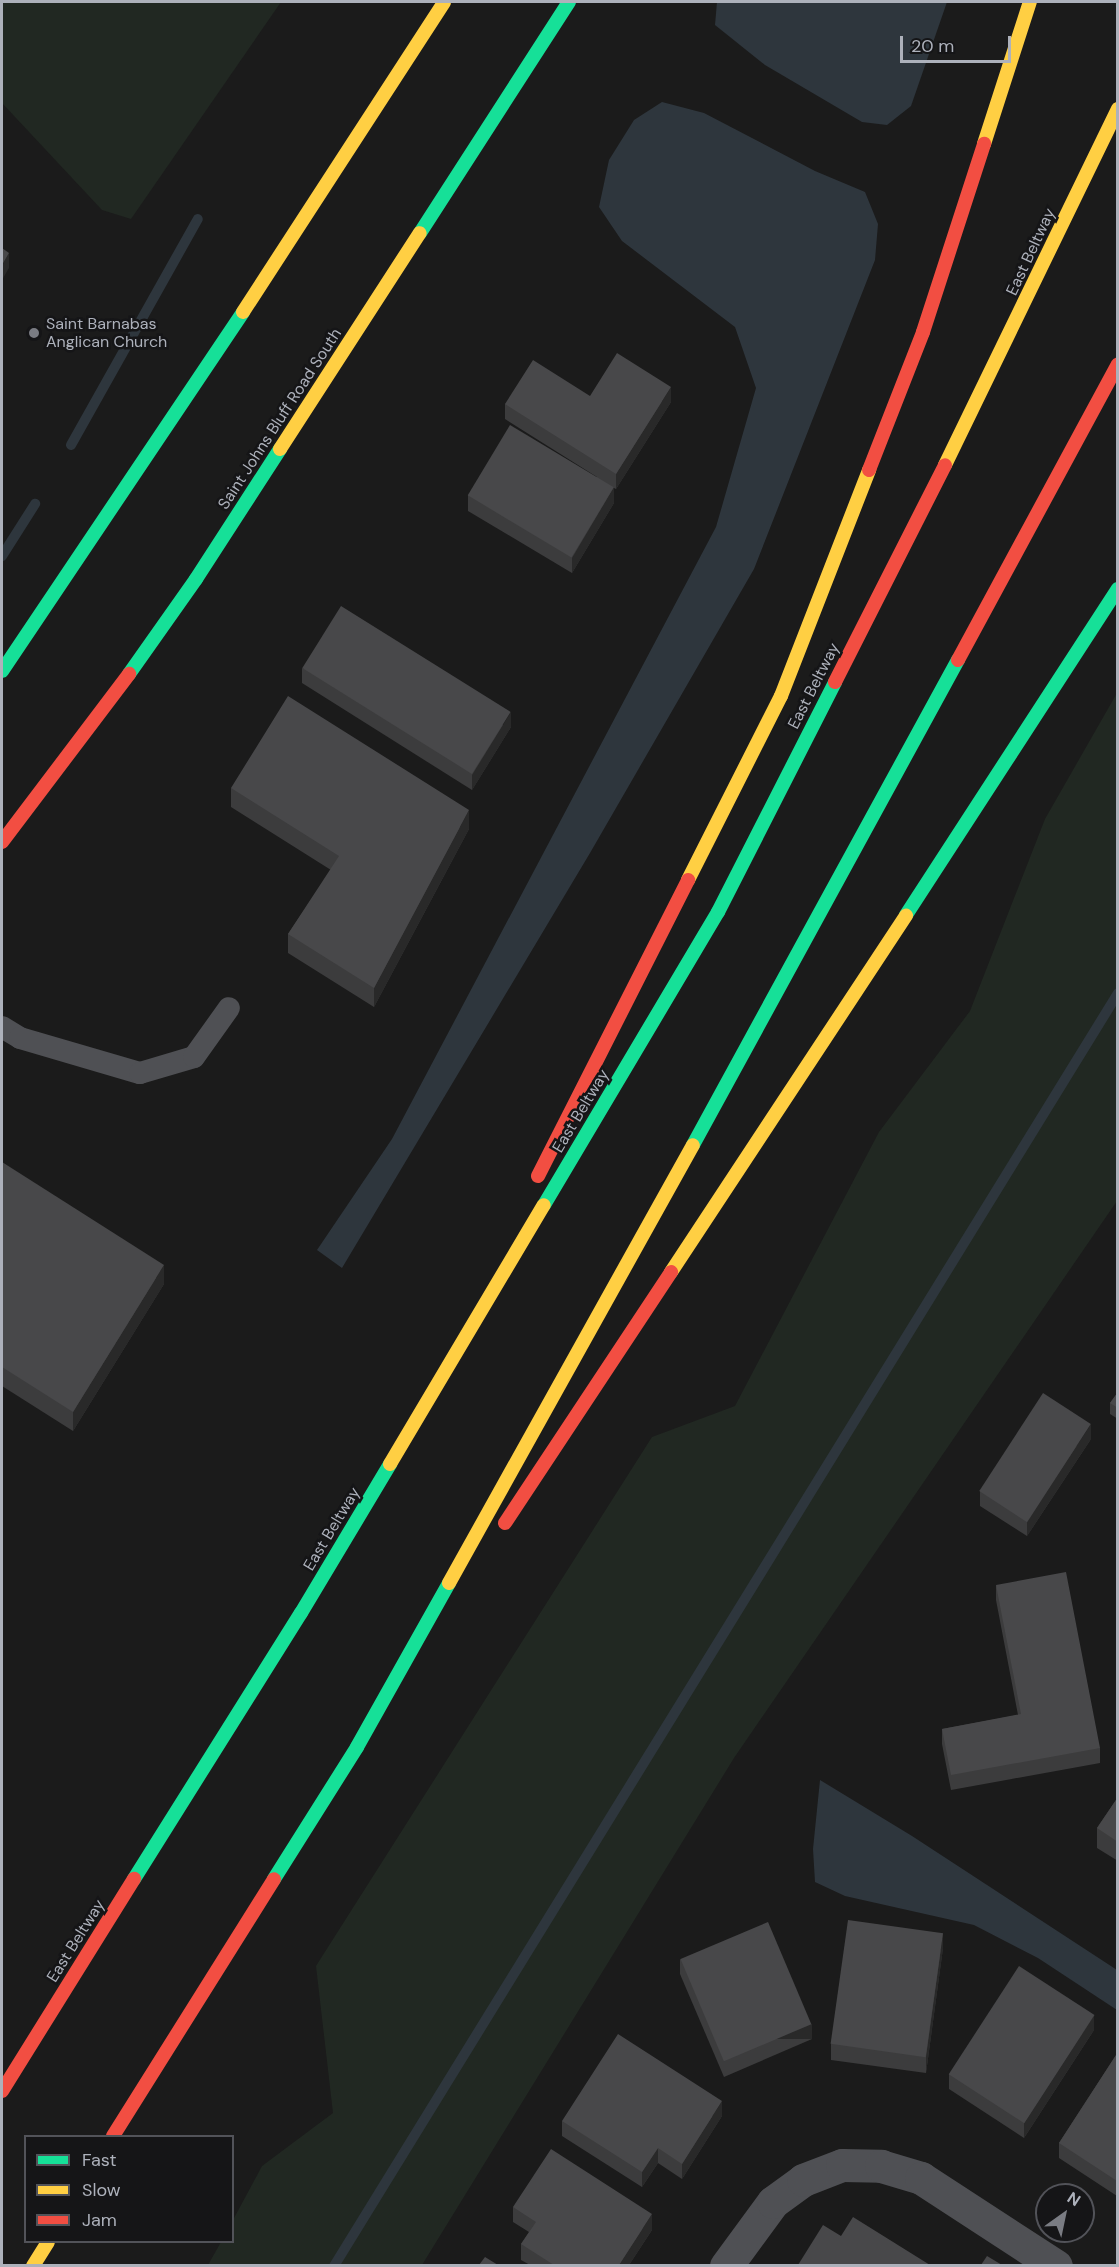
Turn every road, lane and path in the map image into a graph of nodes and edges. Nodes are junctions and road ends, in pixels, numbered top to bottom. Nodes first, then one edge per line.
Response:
1 (444, 2) edge
2 (569, 2) edge
3 (1029, 2) edge
4 (1118, 109) edge
5 (1118, 364) edge
6 (1118, 589) edge
7 (2, 671) edge
8 (2, 842) edge
9 (229, 1008) dead end
10 (2, 1027) edge
11 (533, 1185) dead end
12 (501, 1249) dead end
13 (404, 1440) junction
14 (495, 1537) dead end
15 (469, 1577) dead end
16 (357, 1747) junction
17 (2, 2091) edge
18 (115, 2135) edge
19 (47, 2243) edge
20 (33, 2265) edge
21 (726, 2265) edge
22 (1056, 2265) edge

1 - 7 main road
2 - 8 main road, Saint Johns Bluff Road South
3 - 11 main road
4 - 13 main road, East Beltway
5 - 16 main road
6 - 14 main road
9 - 10 lane
12 - 13 main road
13 - 17 main road, East Beltway
15 - 16 main road
16 - 18 main road
19 - 20 main road
21 - 22 street

